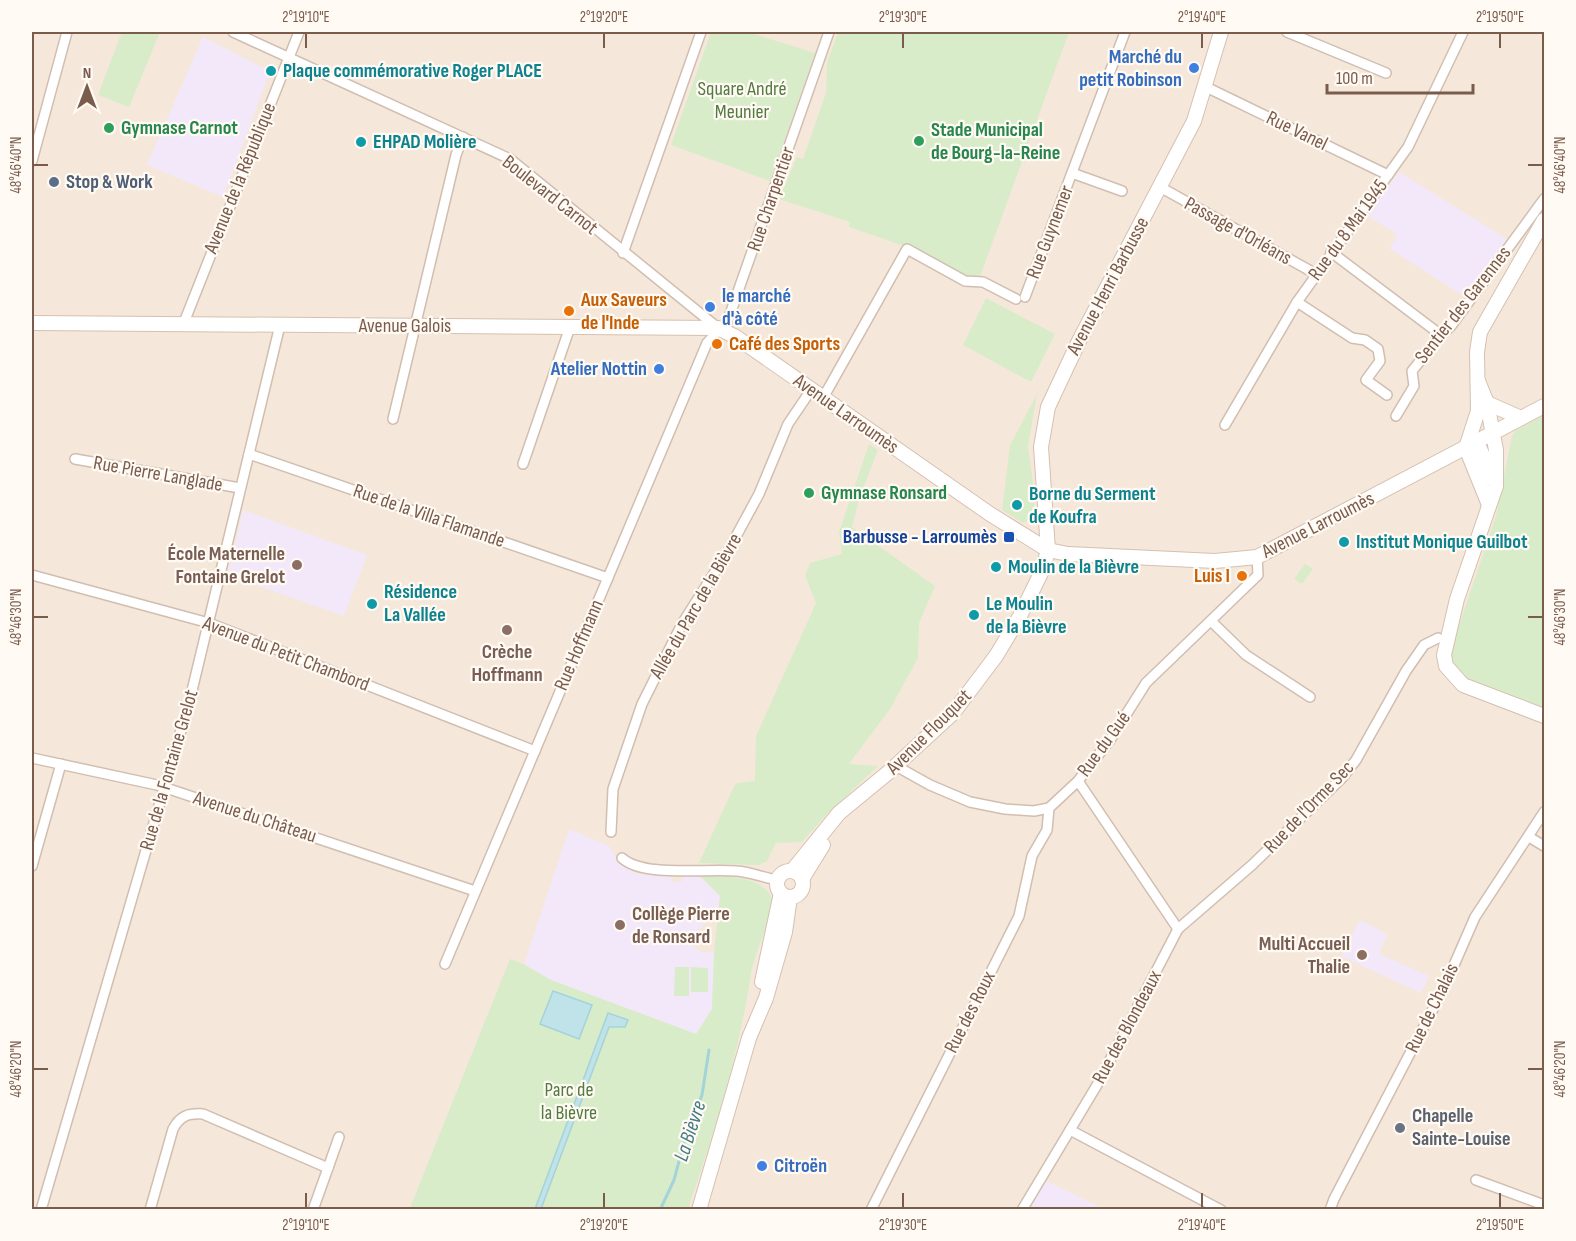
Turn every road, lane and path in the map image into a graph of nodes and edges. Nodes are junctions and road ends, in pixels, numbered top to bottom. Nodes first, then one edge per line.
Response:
1 (67, 32) edge
2 (233, 32) edge
3 (299, 32) edge
4 (701, 32) edge
5 (830, 32) edge
6 (1125, 32) edge
7 (1221, 32) edge
8 (1287, 32) edge
9 (1462, 32) edge
10 (289, 57) junction
11 (1386, 73) dead end
12 (1206, 87) junction
13 (463, 138) junction
14 (32, 161) edge
15 (1072, 173) junction
16 (1388, 175) junction
17 (1160, 187) junction
18 (1122, 191) dead end
19 (1545, 199) edge
20 (1545, 220) edge
21 (907, 249) joint
22 (1331, 252) junction
23 (623, 253) junction
24 (1316, 274) junction
25 (1297, 302) junction
26 (32, 323) edge
27 (183, 325) junction
28 (280, 325) junction
29 (415, 327) junction
30 (570, 327) junction
31 (718, 328) junction
32 (1441, 335) junction
33 (769, 360) joint
34 (817, 394) junction
35 (1386, 395) dead end
36 (1545, 406) edge
37 (1483, 407) junction
38 (1396, 416) dead end
39 (1521, 418) junction
40 (393, 419) dead end
41 (1225, 425) dead end
42 (1493, 434) junction
43 (1471, 445) junction
44 (249, 454) junction
45 (75, 459) dead end
46 (523, 464) dead end
47 (1496, 486) junction
48 (240, 488) junction
49 (1489, 505) junction
50 (1046, 514) junction
51 (1019, 531) junction
52 (1048, 550) junction
53 (1257, 557) junction
54 (32, 575) edge
55 (608, 578) junction
56 (1457, 599) junction
57 (1211, 621) junction
58 (209, 623) junction
59 (1438, 638) junction
60 (1481, 693) junction
61 (1310, 697) dead end
62 (1545, 716) edge
63 (535, 751) junction
64 (32, 758) edge
65 (61, 764) junction
66 (896, 766) junction
67 (1078, 781) junction
68 (165, 788) junction
69 (1050, 808) junction
70 (1545, 812) edge
71 (611, 832) dead end
72 (1529, 837) junction
73 (1545, 846) edge
74 (622, 858) dead end
75 (32, 866) edge
76 (797, 875) junction
77 (783, 890) junction
78 (475, 891) junction
79 (1178, 929) junction
80 (445, 964) dead end
81 (1070, 1130) junction
82 (339, 1137) dead end
83 (328, 1168) junction
84 (1476, 1180) dead end
85 (1545, 1205) edge
86 (40, 1209) edge
87 (150, 1209) edge
88 (313, 1209) edge
89 (699, 1209) edge
90 (871, 1209) edge
91 (1022, 1209) edge
92 (1221, 1209) edge
93 (1330, 1209) edge

1 - 14 street
2 - 10 street, Boulevard Carnot
3 - 10 street, Avenue de la République
4 - 23 street
5 - 31 street, Rue Charpentier
6 - 15 street, Rue Guynemer
7 - 12 main road, Avenue Henri Barbusse
8 - 11 street
9 - 16 street, Rue du 8 Mai 1945
10 - 13 street, Boulevard Carnot
10 - 27 street, Avenue de la République
12 - 16 street, Rue Vanel
12 - 17 main road, Avenue Henri Barbusse
13 - 23 street, Boulevard Carnot
13 - 29 street
15 - 18 street
15 - 21 street, Rue Guynemer
16 - 22 street, Rue du 8 Mai 1945
17 - 24 street, Passage d'Orléans
17 - 50 main road, Avenue Henri Barbusse
19 - 32 street, Sentier des Garennes
20 - 37 main road
21 - 34 street, Allée du Parc de la Bièvre
22 - 24 street, Rue du 8 Mai 1945
22 - 32 street
23 - 31 street, Boulevard Carnot
24 - 25 street, Rue du 8 Mai 1945
25 - 35 street
25 - 41 street, Rue du 8 Mai 1945
26 - 27 main road, Avenue Galois
27 - 28 main road, Avenue Galois
28 - 29 main road, Avenue Galois
28 - 44 street, Rue de la Fontaine Grelot
29 - 30 main road, Avenue Galois
29 - 40 street
30 - 31 main road, Avenue Galois
30 - 46 street
31 - 33 main road, Avenue Galois
31 - 55 street, Rue Hoffmann
32 - 38 street, Sentier des Garennes
33 - 34 main road, Avenue Larroumès
34 - 51 main road, Avenue Larroumès
34 - 71 street, Allée du Parc de la Bièvre
36 - 39 main road, Avenue Larroumès
37 - 39 main road
37 - 42 main road
37 - 43 main road
39 - 42 main road, Avenue Larroumès
42 - 43 main road, Avenue Larroumès
42 - 47 main road
43 - 47 main road
43 - 49 main road
43 - 53 main road, Avenue Larroumès
44 - 48 street, Rue de la Fontaine Grelot
44 - 55 street, Rue de la Villa Flamande
45 - 48 street, Rue Pierre Langlade
47 - 49 main road
48 - 58 street, Rue de la Fontaine Grelot
49 - 56 main road
50 - 51 main road
50 - 52 main road, Avenue Henri Barbusse
51 - 52 main road, Avenue Larroumès
52 - 53 main road, Avenue Larroumès
52 - 66 main road, Avenue Flouquet
53 - 57 street, Rue du Gué
54 - 58 street, Avenue du Petit Chambord
55 - 63 street, Rue Hoffmann
56 - 59 main road
56 - 60 main road
57 - 61 street
57 - 67 street, Rue du Gué
58 - 63 street, Avenue du Petit Chambord
58 - 68 street, Rue de la Fontaine Grelot
59 - 60 main road
59 - 79 street, Rue de l'Orme Sec
60 - 62 main road
63 - 78 street, Rue Hoffmann
64 - 65 street, Avenue du Château
65 - 68 street, Avenue du Château
65 - 75 street
66 - 69 street
66 - 76 main road, Avenue Flouquet
67 - 69 street, Rue du Gué
67 - 79 street
68 - 78 street, Avenue du Château
68 - 86 street, Rue de la Fontaine Grelot
69 - 90 street, Rue des Roux
70 - 72 street, Rue de Chalais
72 - 73 street
72 - 93 street, Rue de Chalais
74 - 77 street
76 - 77 main road, Avenue Flouquet
76 - 77 main road, Avenue Flouquet
77 - 89 main road, Avenue Flouquet
78 - 80 street, Rue Hoffmann
79 - 81 street, Rue des Blondeaux
81 - 91 street, Rue des Blondeaux
81 - 92 street
82 - 83 street
83 - 87 street
83 - 88 street
84 - 85 street

